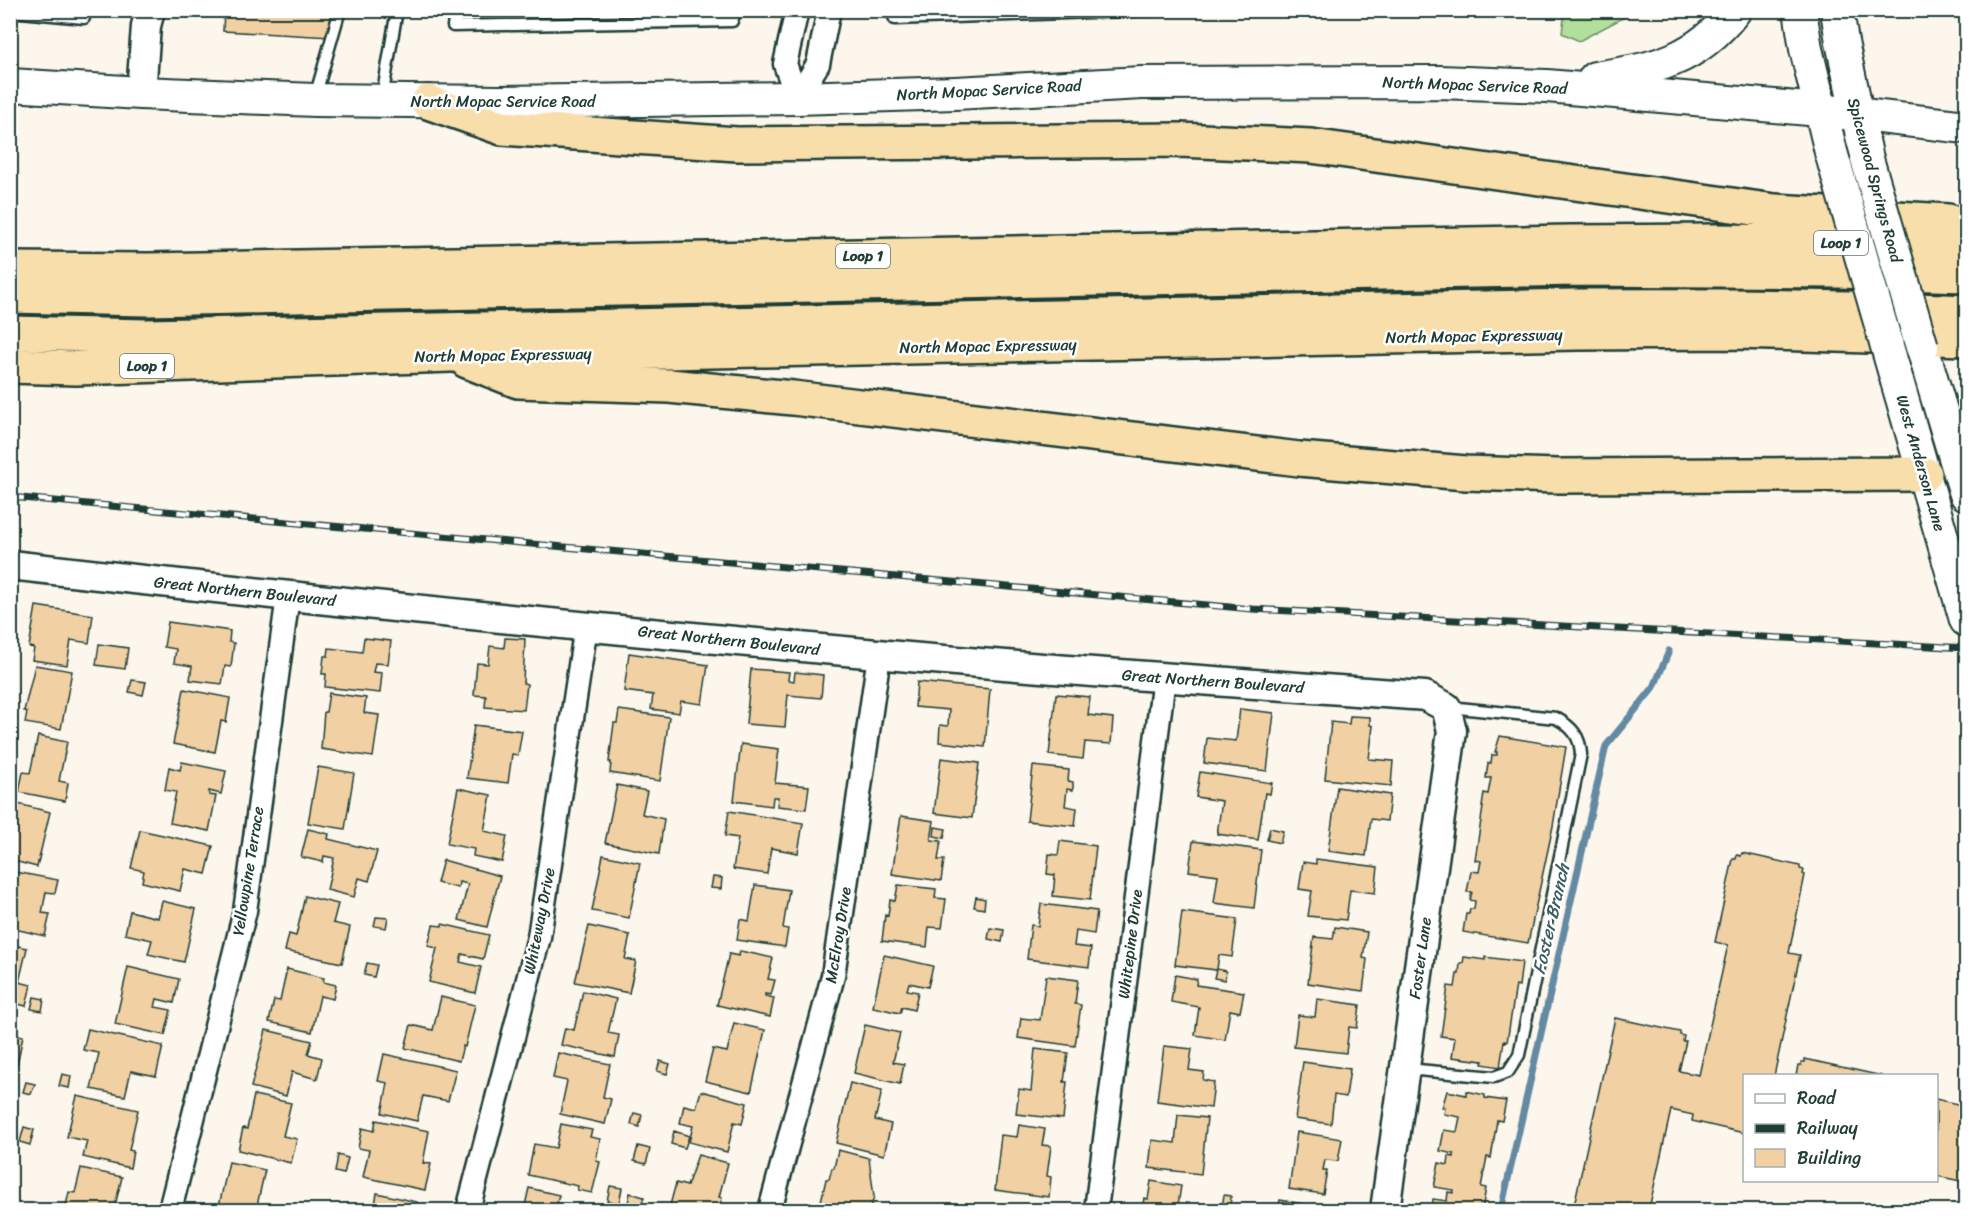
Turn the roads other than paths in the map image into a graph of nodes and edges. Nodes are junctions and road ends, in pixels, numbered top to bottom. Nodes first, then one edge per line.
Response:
1 (10, 10) edge
2 (86, 10) edge
3 (150, 10) edge
4 (340, 10) edge
5 (397, 10) edge
6 (456, 10) edge
7 (651, 10) edge
8 (736, 10) edge
9 (797, 10) edge
10 (829, 10) edge
11 (891, 10) edge
12 (1151, 10) edge
13 (1390, 10) edge
14 (1454, 10) edge
15 (1735, 10) edge
16 (1800, 10) edge
17 (1837, 10) edge
18 (675, 22) junction
19 (10, 85) edge
20 (1547, 86) junction
21 (141, 93) junction
22 (797, 98) junction
23 (315, 100) junction
24 (381, 101) junction
25 (428, 102) junction
26 (1820, 110) junction
27 (1857, 115) junction
28 (1966, 126) edge
29 (1966, 228) edge
30 (1966, 244) edge
31 (10, 269) edge
32 (1966, 275) edge
33 (10, 296) edge
34 (1874, 307) joint
35 (1966, 312) edge
36 (10, 333) edge
37 (1966, 339) edge
38 (1922, 347) joint
39 (451, 355) junction
40 (10, 366) edge
41 (1925, 474) junction
42 (1965, 482) edge
43 (10, 566) edge
44 (288, 596) junction
45 (1966, 620) edge
46 (586, 626) junction
47 (879, 655) junction
48 (1164, 678) junction
49 (1446, 707) junction
50 (1404, 1069) junction
51 (170, 1210) edge
52 (468, 1210) edge
53 (770, 1210) edge
54 (1096, 1210) edge
55 (1384, 1210) edge

1 - 2 lane
3 - 21 street
4 - 23 lane
5 - 24 lane
6 - 18 lane
7 - 18 lane
8 - 18 lane
9 - 22 street
10 - 22 street
11 - 12 lane
13 - 14 lane
15 - 20 main road
16 - 26 main road, Spicewood Springs Road
17 - 27 main road, Spicewood Springs Road
19 - 21 main road, North Mopac Service Road
20 - 22 main road, North Mopac Service Road
20 - 26 main road, North Mopac Service Road
21 - 23 main road, North Mopac Service Road
22 - 25 main road, North Mopac Service Road
23 - 24 main road, North Mopac Service Road
24 - 25 main road, North Mopac Service Road
25 - 29 highway
26 - 27 main road, North Mopac Service Road
26 - 34 main road, Spicewood Springs Road, bridge
27 - 28 main road, North Mopac Service Road
27 - 38 main road, Spicewood Springs Road, bridge
30 - 31 highway, Loop 1
32 - 33 highway
34 - 41 main road, West Anderson Lane, bridge
35 - 36 highway
37 - 39 highway, North Mopac Expressway / Loop 1
38 - 42 main road, West Anderson Lane
39 - 40 highway, North Mopac Expressway / Loop 1
39 - 41 highway
41 - 42 main road
41 - 45 main road, West Anderson Lane
43 - 44 street, Great Northern Boulevard
44 - 46 street, Great Northern Boulevard
44 - 51 street, Yellowpine Terrace
46 - 47 street, Great Northern Boulevard
46 - 52 street, Whiteway Drive
47 - 48 street, Great Northern Boulevard
47 - 53 street, McElroy Drive
48 - 49 street, Great Northern Boulevard
48 - 54 street, Whitepine Drive
49 - 50 street, Foster Lane
49 - 50 lane
50 - 55 street, Foster Lane

